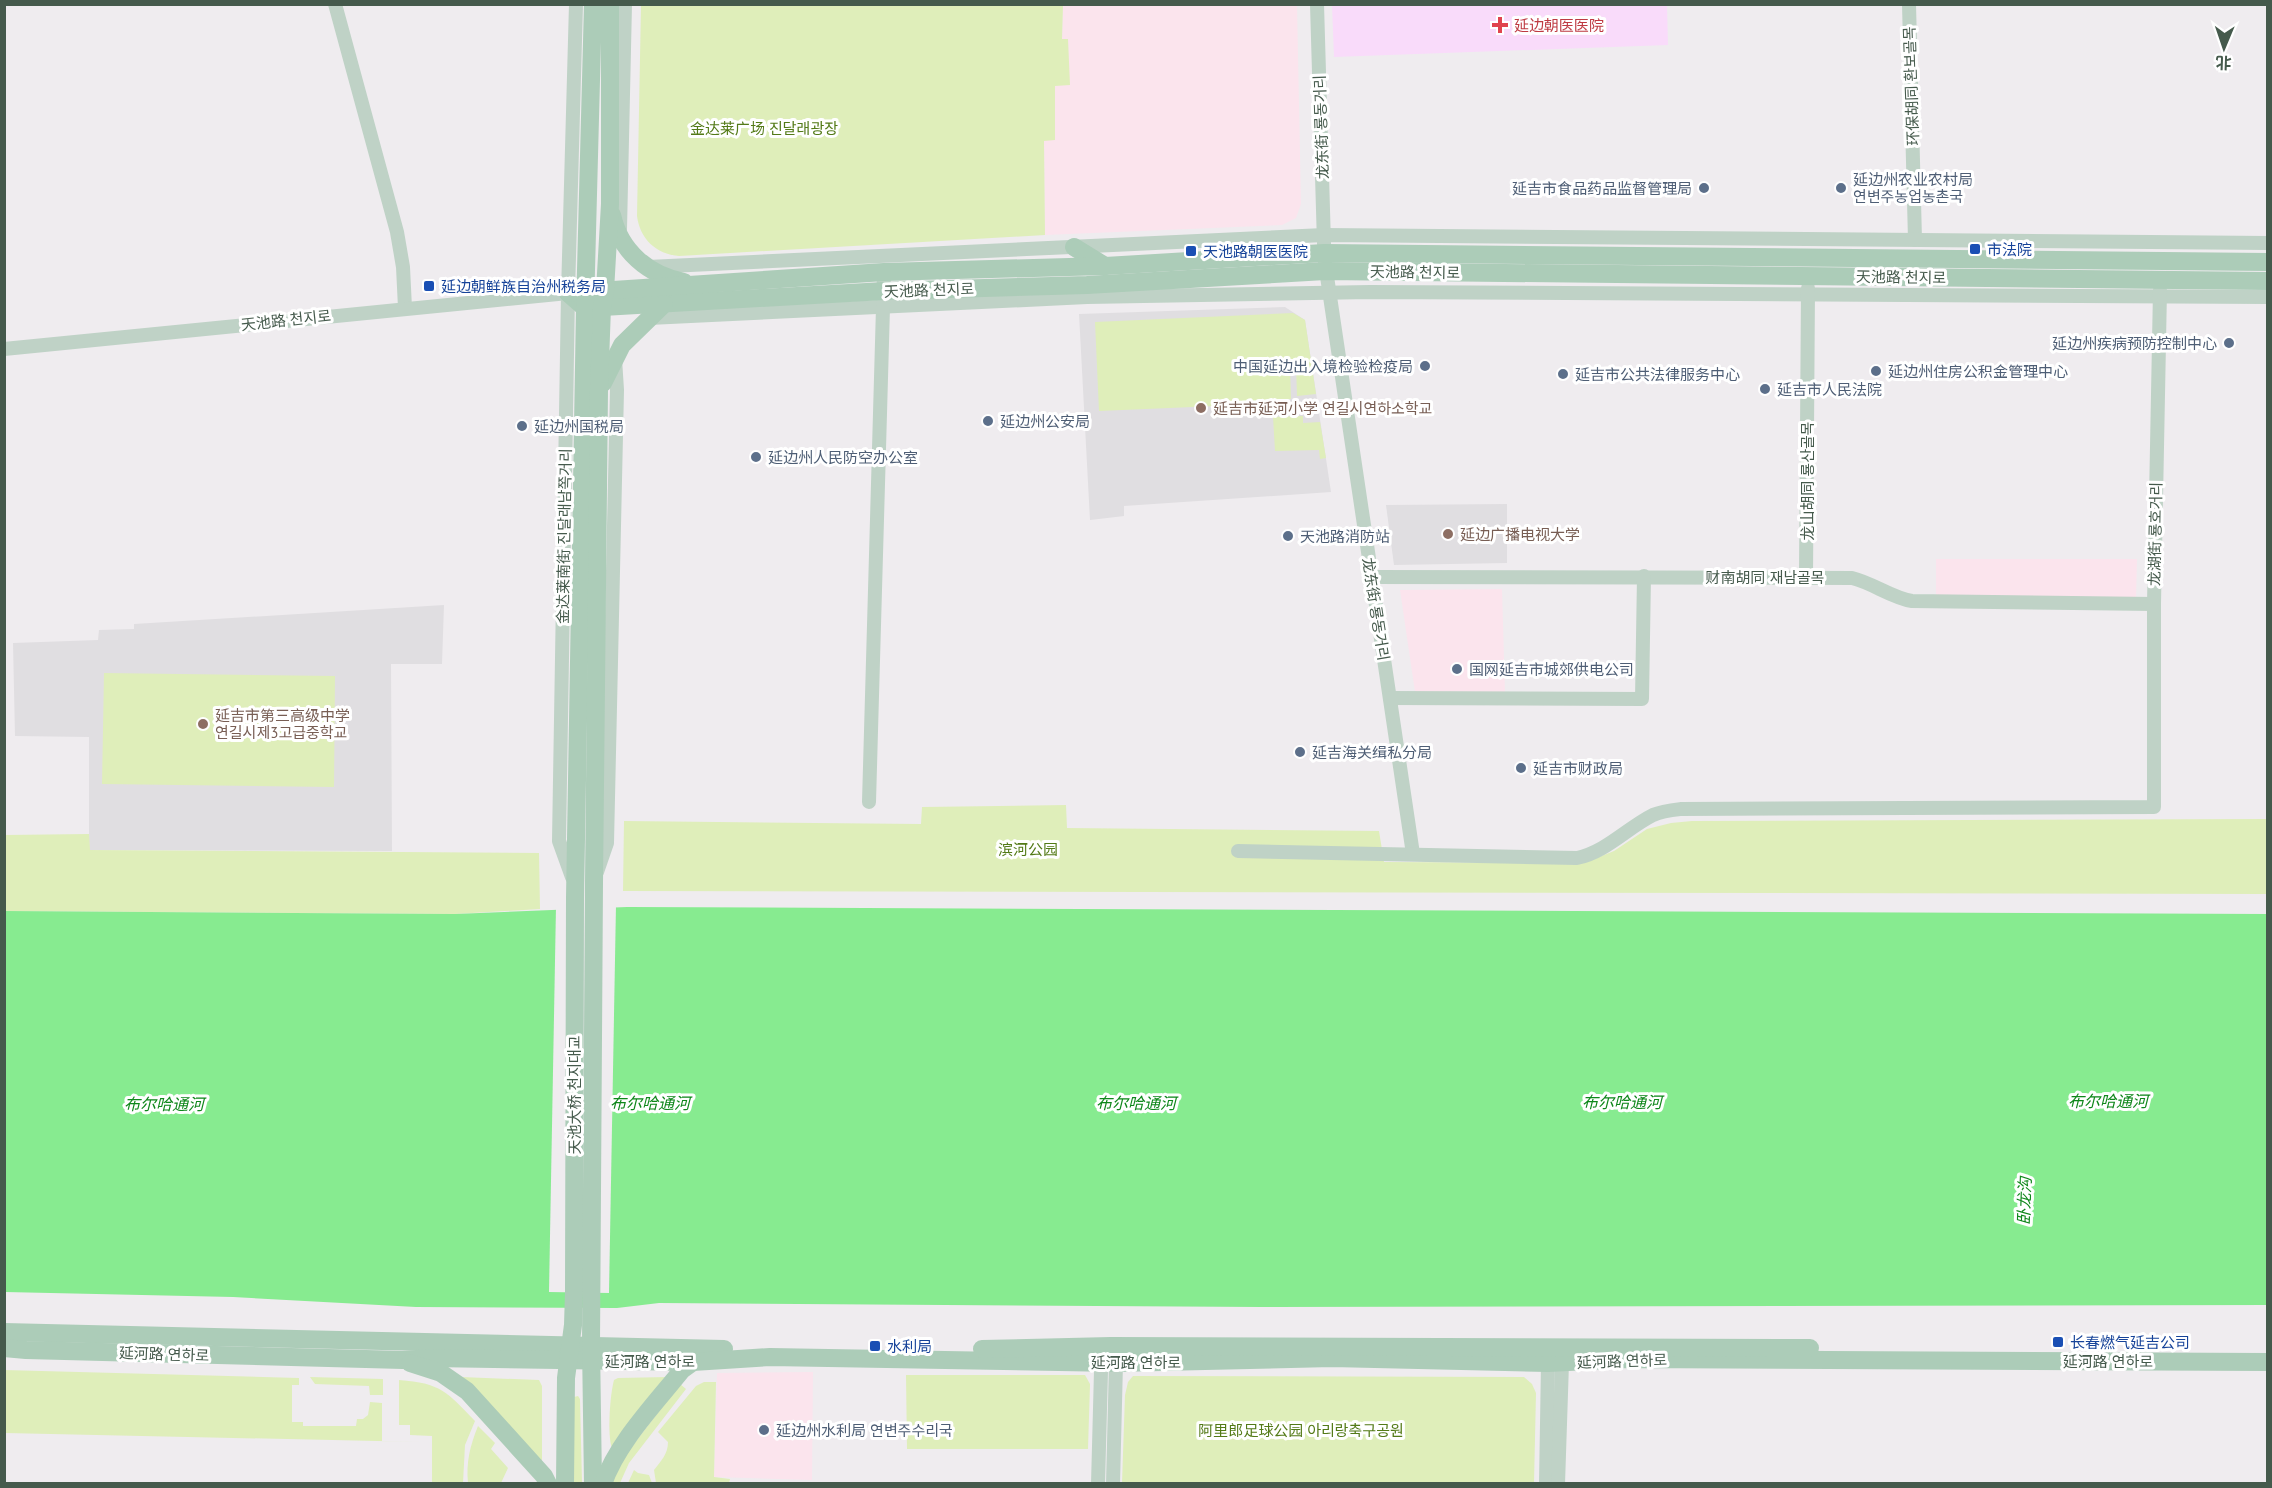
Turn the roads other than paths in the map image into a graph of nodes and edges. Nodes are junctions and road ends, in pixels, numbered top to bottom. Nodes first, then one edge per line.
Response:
1 (335, 4) edge
2 (576, 4) edge
3 (593, 4) edge
4 (610, 4) edge
5 (625, 4) edge
6 (1317, 4) edge
7 (1909, 4) edge
8 (610, 204) junction
9 (620, 234) junction
10 (1915, 240) junction
11 (2268, 243) edge
12 (1074, 247) junction
13 (1324, 253) junction
14 (2160, 261) junction
15 (2268, 262) edge
16 (1105, 266) junction
17 (648, 267) junction
18 (2268, 281) edge
19 (702, 285) junction
20 (1808, 285) junction
21 (2160, 288) junction
22 (884, 290) junction
23 (1328, 294) junction
24 (2268, 297) edge
25 (589, 298) junction
26 (664, 304) junction
27 (405, 309) junction
28 (649, 318) junction
29 (4, 349) edge
30 (615, 356) junction
31 (599, 390) junction
32 (1644, 576) junction
33 (1371, 577) junction
34 (1806, 577) junction
35 (2154, 604) junction
36 (1390, 698) junction
37 (869, 802) dead end
38 (1238, 851) dead end
39 (1413, 854) junction
40 (575, 891) joint
41 (594, 891) junction
42 (583, 1292) junction
43 (4, 1332) edge
44 (4, 1348) edge
45 (569, 1352) junction
46 (2268, 1352) edge
47 (591, 1353) junction
48 (1110, 1357) junction
49 (1555, 1357) junction
50 (403, 1360) junction
51 (693, 1362) junction
52 (2268, 1362) edge
53 (548, 1484) edge
54 (565, 1484) edge
55 (593, 1484) edge
56 (603, 1484) edge
57 (1098, 1484) edge
58 (1113, 1484) edge
59 (1546, 1484) edge
60 (1558, 1484) edge

1 - 27 street
2 - 25 street, 金达莱南街 진달래남쪽거리
3 - 25 main road, 金达莱南街 진달래남쪽거리
4 - 8 main road, 金达莱南街 진달래남쪽거리
5 - 9 street
6 - 13 street, 龙东街 룡동거리
7 - 10 street, 环保胡同 환보골목
8 - 9 main road
8 - 25 main road, 金达莱南街 진달래남쪽거리
9 - 17 main road
10 - 11 street, 天池路 천지로
10 - 13 street, 天池路 천지로
12 - 13 street, 天池路 천지로
12 - 16 main road
12 - 17 street, 天池路 천지로
13 - 14 main road, 天池路 천지로
13 - 16 main road, 天池路 천지로
13 - 20 main road, 天池路 천지로
13 - 22 main road, 天池路 천지로
13 - 23 street, 龙东街 룡동거리
14 - 15 main road, 天池路 천지로
14 - 21 street, 龙湖街 룡호거리
16 - 22 main road, 天池路 천지로
17 - 19 main road
18 - 21 main road, 天池路 천지로
19 - 22 main road, 天池路 천지로
19 - 25 main road, 天池路 천지로
20 - 21 main road, 天池路 천지로
20 - 23 street, 天池路 천지로
20 - 34 street, 龙山胡同 룡산골목
21 - 24 street, 天池路 천지로
21 - 35 street, 龙湖街 룡호거리
22 - 23 street, 天池路 천지로
22 - 26 main road, 天池路 천지로
22 - 28 street, 天池路 천지로
22 - 37 street
23 - 33 street, 龙东街 룡동거리
25 - 26 main road, 天池路 천지로
25 - 27 street, 天池路 천지로
25 - 31 main road, 金达莱南街 진달래남쪽거리
25 - 40 main road, 金达莱南街 진달래남쪽거리
26 - 28 main road
27 - 29 street, 天池路 천지로
28 - 30 main road
30 - 31 main road
30 - 41 street
31 - 41 main road, 金达莱南街 진달래남쪽거리
32 - 33 street, 财南胡同 재남골목
32 - 34 street, 财南胡同 재남골목
32 - 36 street
33 - 36 street, 龙东街 룡동거리
34 - 35 street, 财南胡同 재남골목
35 - 39 street, 龙湖街 룡호거리
36 - 39 street, 龙东街 룡동거리
38 - 39 street
40 - 42 main road, 天池大桥 천지대교
41 - 42 main road, 天池大桥 천지대교
42 - 45 main road
42 - 47 main road
43 - 45 main road, 延河路 연하로
44 - 50 main road, 延河路 연하로
45 - 47 main road, 延河路 연하로
45 - 50 main road, 延河路 연하로
45 - 54 main road
46 - 49 main road, 延河路 연하로
47 - 48 main road, 延河路 연하로
47 - 51 main road, 延河路 연하로
47 - 55 main road
48 - 49 main road, 延河路 연하로
48 - 51 main road, 延河路 연하로
48 - 57 street
48 - 58 street
49 - 52 main road, 延河路 연하로
49 - 59 street
49 - 60 street
50 - 53 main road
51 - 56 main road

